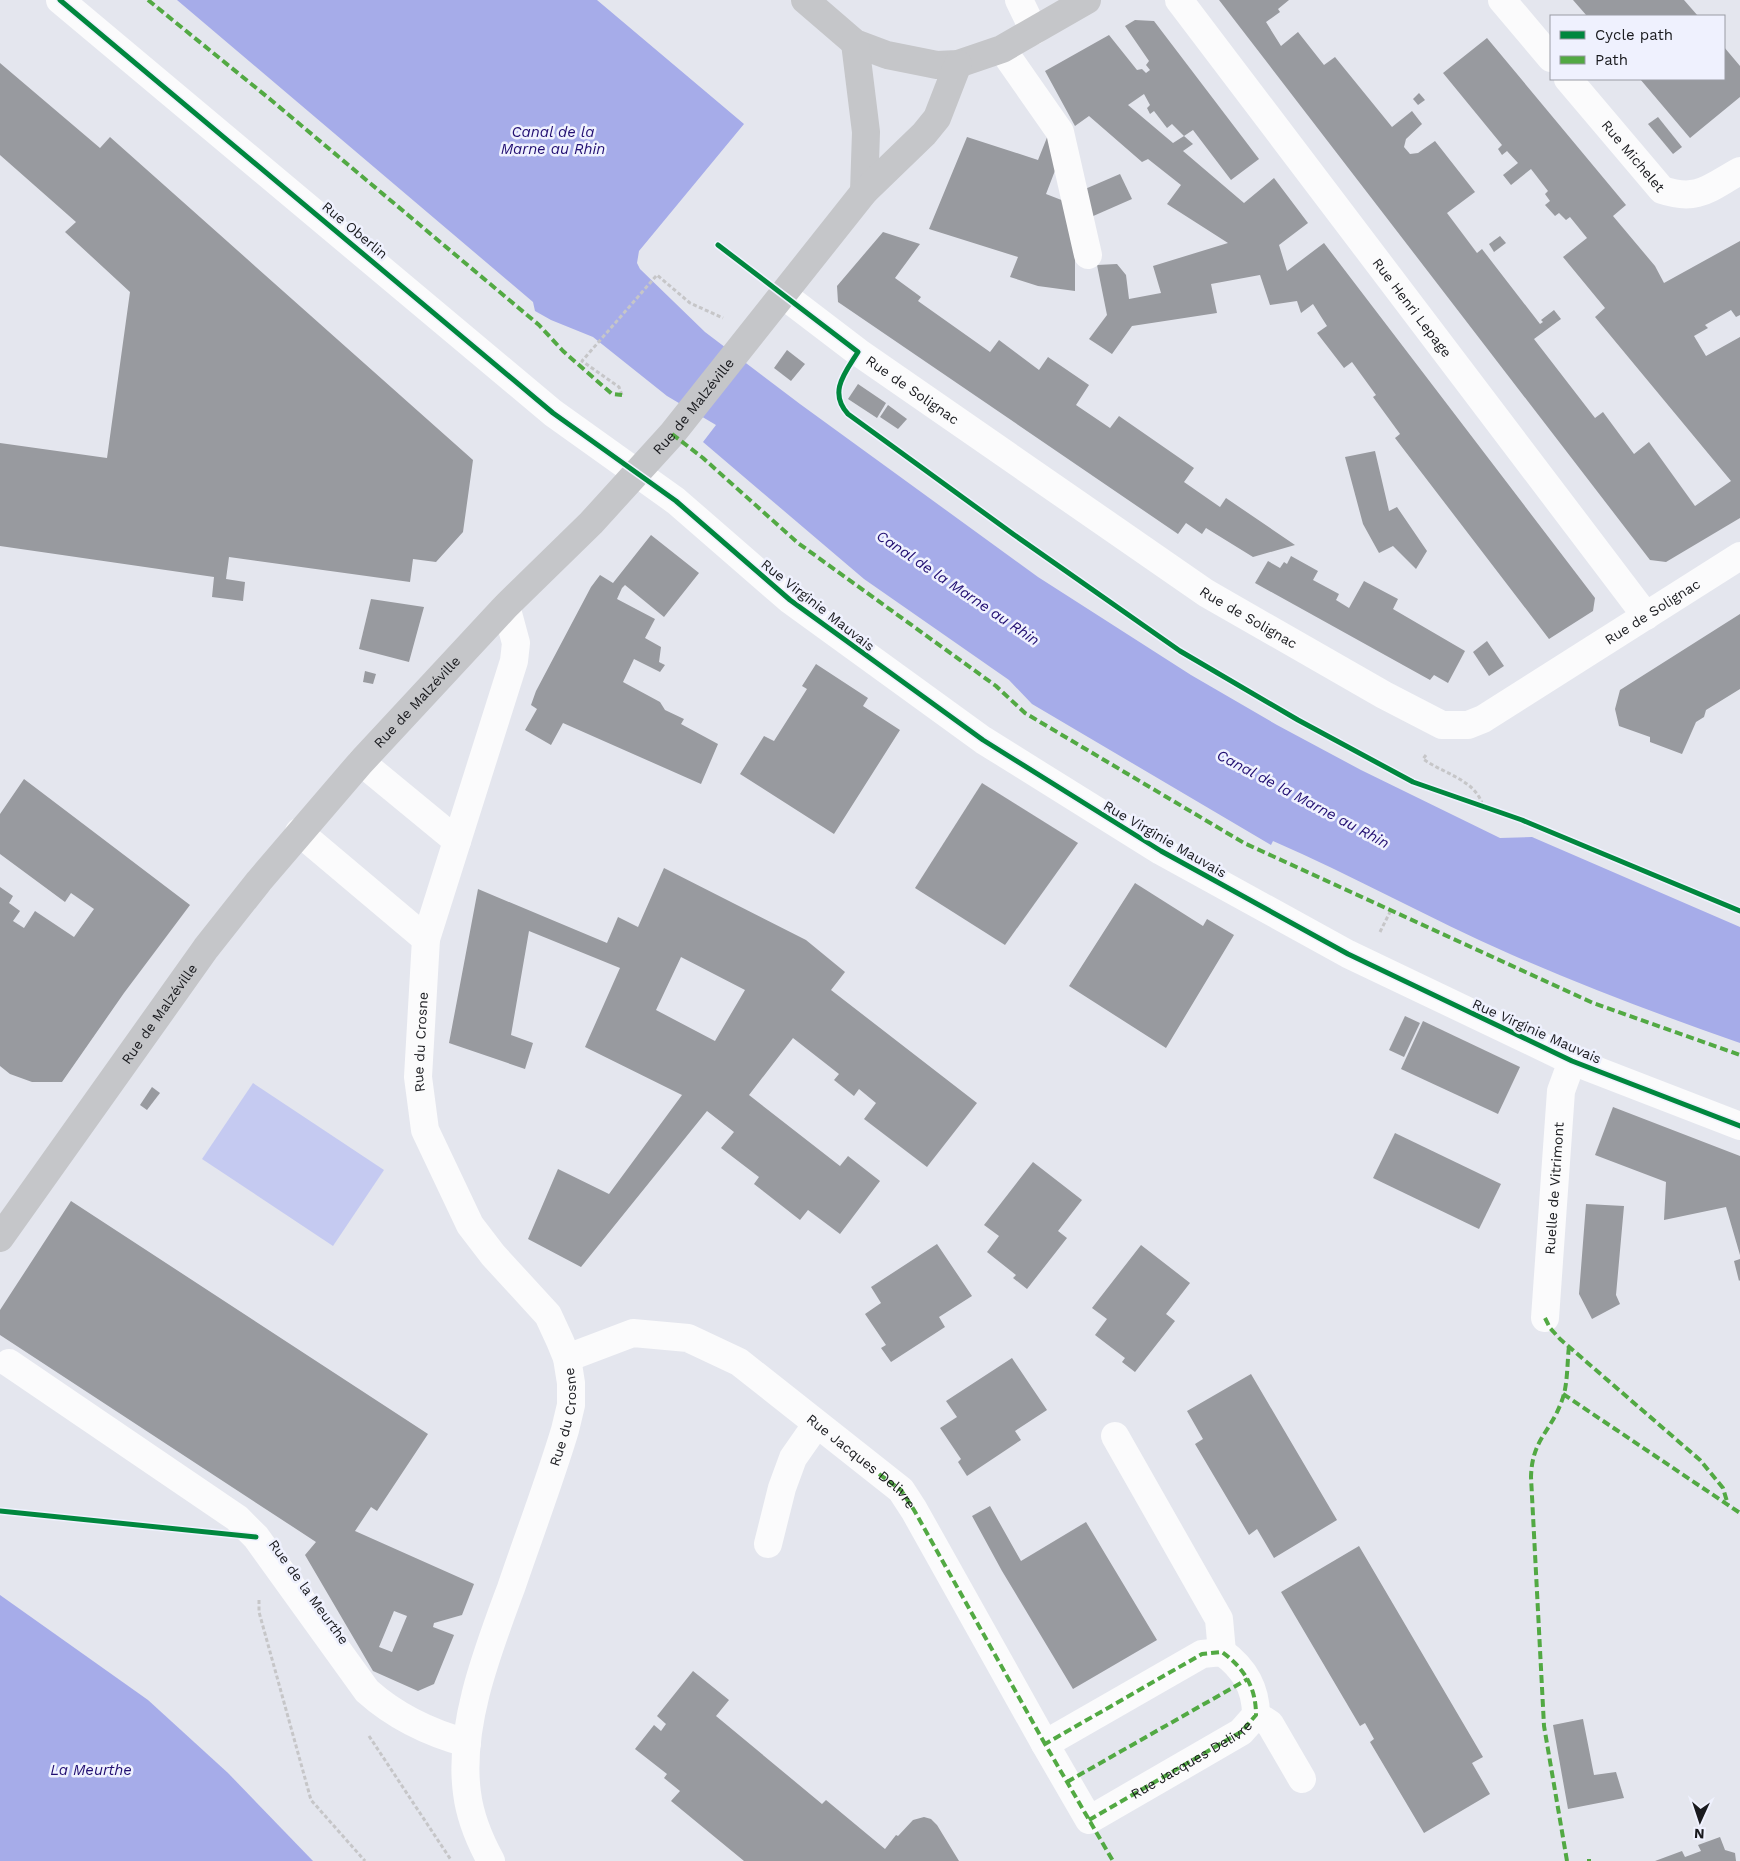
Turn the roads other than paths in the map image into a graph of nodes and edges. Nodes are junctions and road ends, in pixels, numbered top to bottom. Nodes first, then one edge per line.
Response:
1 (60, 0) edge
2 (805, 0) edge
3 (1018, 0) edge
4 (1087, 0) edge
5 (1179, 0) edge
6 (1502, 0) edge
7 (1034, 31) junction
8 (855, 42) junction
9 (1002, 49) junction
10 (1550, 57) edge
11 (958, 64) junction
12 (1569, 80) edge
13 (1740, 171) edge
14 (864, 192) junction
15 (1088, 256) dead end
16 (782, 294) junction
17 (637, 473) junction
18 (1740, 556) edge
19 (506, 606) junction
20 (1646, 616) junction
21 (361, 762) junction
22 (299, 832) junction
23 (457, 841) junction
24 (426, 939) junction
25 (1572, 1061) junction
26 (1740, 1126) edge
27 (0, 1238) edge
28 (1546, 1318) dead end
29 (566, 1358) junction
30 (9, 1363) dead end
31 (816, 1425) junction
32 (1115, 1436) dead end
33 (768, 1544) dead end
34 (1222, 1652) junction
35 (1256, 1715) junction
36 (467, 1744) junction
37 (1045, 1744) junction
38 (1302, 1779) dead end
39 (491, 1861) edge

1 - 17 street, Rue Oberlin
2 - 8 main road
3 - 7 street
4 - 7 main road
5 - 20 street, Rue Henri Lepage
6 - 10 street
7 - 9 main road
8 - 11 main road
8 - 14 main road
9 - 11 main road
9 - 15 street
11 - 14 main road, Rue de Malzéville
12 - 13 street, Rue Michelet
14 - 16 main road, Rue de Malzéville
16 - 17 main road, Rue de Malzéville
16 - 20 street, Rue de Solignac
17 - 19 main road, Rue de Malzéville
17 - 25 street, Rue Virginie Mauvais
18 - 20 street, Rue de Solignac
19 - 21 main road, Rue de Malzéville
19 - 23 street, Rue du Crosne
21 - 22 main road, Rue de Malzéville
21 - 23 street
22 - 24 street
22 - 27 main road, Rue de Malzéville
23 - 24 street, Rue du Crosne
24 - 29 street, Rue du Crosne
25 - 26 street, Rue Virginie Mauvais
25 - 28 street, Ruelle de Vitrimont
29 - 31 street, Rue Jacques Delivre
29 - 36 street, Rue du Crosne
30 - 36 street, Rue de la Meurthe
31 - 33 street
31 - 37 street, Rue Jacques Delivre
32 - 34 street
34 - 35 street, Rue Jacques Delivre
34 - 37 street
35 - 37 street, Rue Jacques Delivre
35 - 38 street
36 - 39 street, Rue du Crosne

